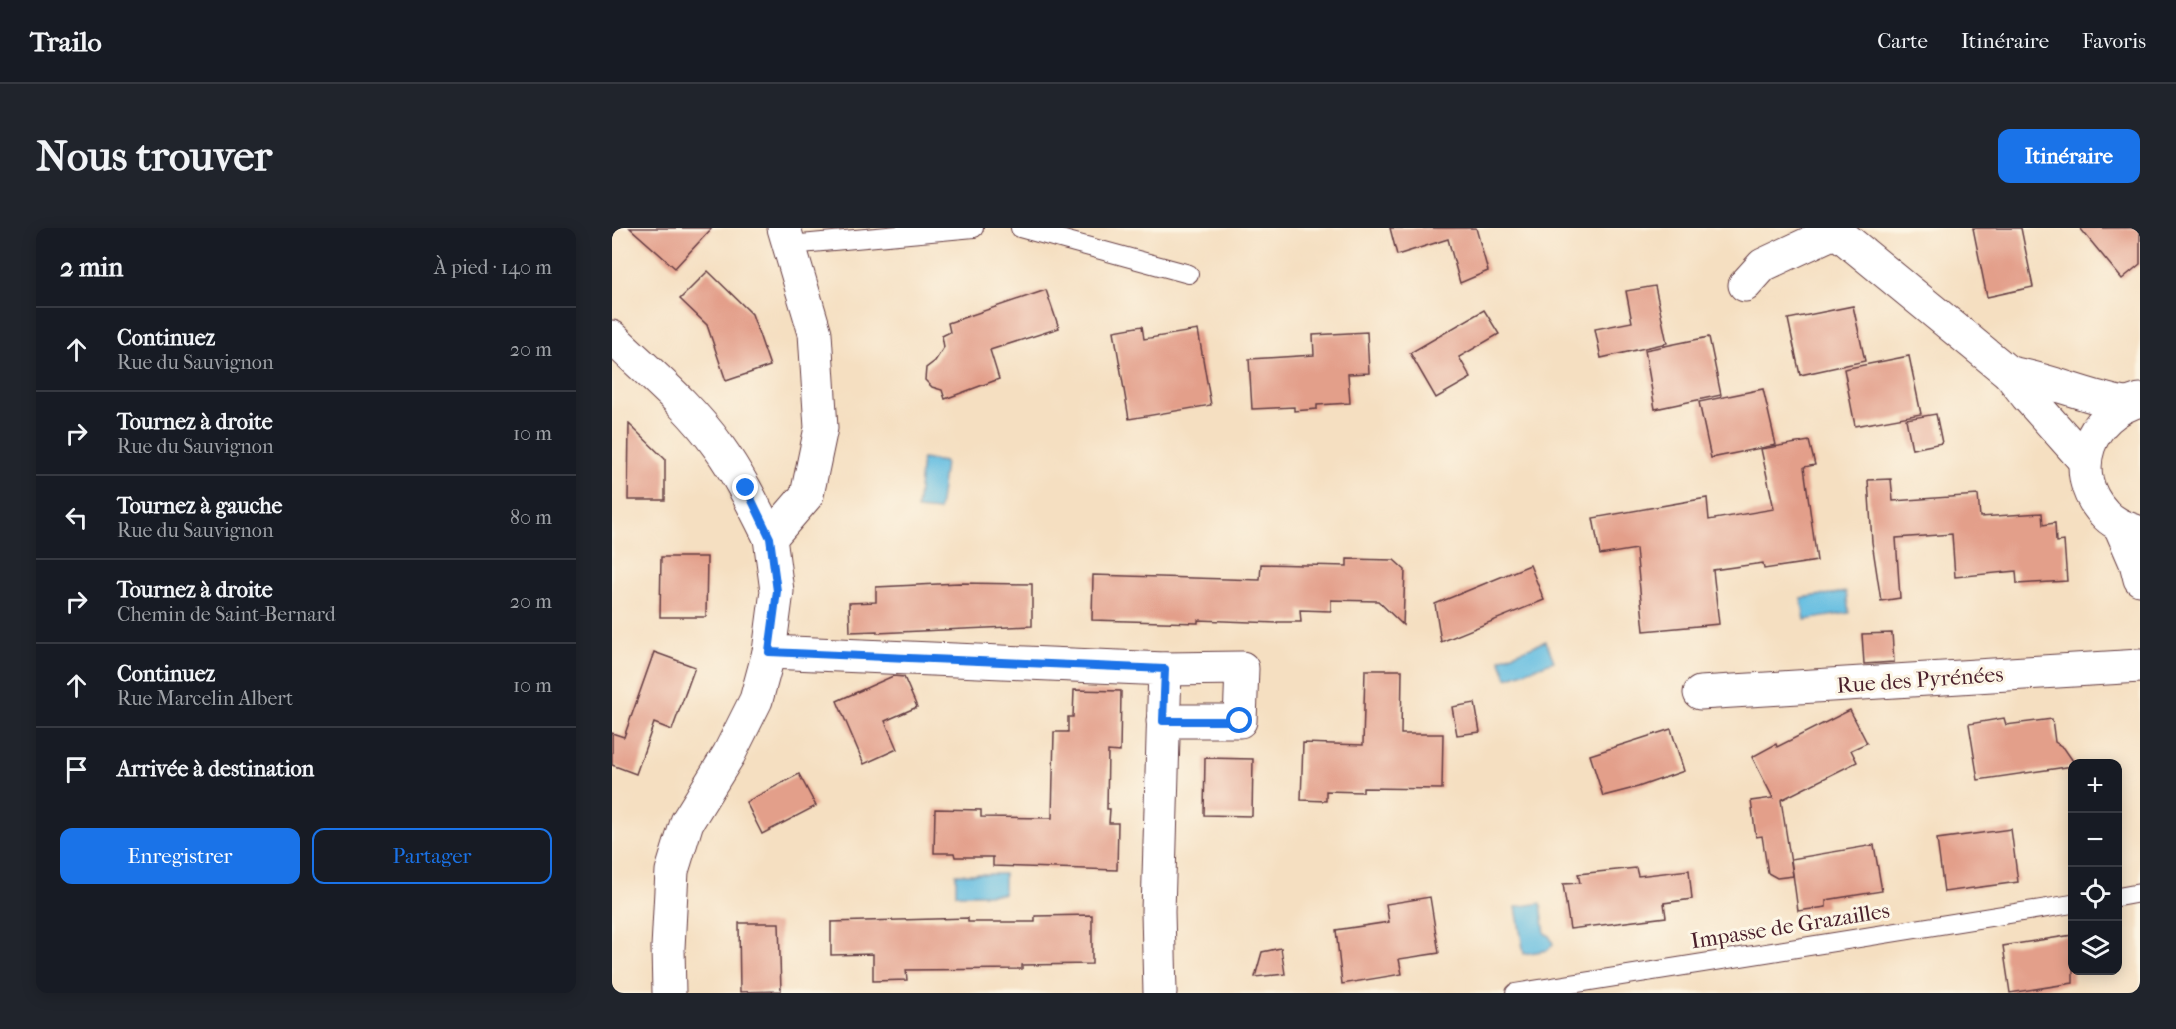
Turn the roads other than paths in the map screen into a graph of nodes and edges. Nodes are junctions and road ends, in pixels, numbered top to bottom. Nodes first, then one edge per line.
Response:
1 (974, 228) edge
2 (1020, 228) edge
3 (1834, 230) edge
4 (787, 237) edge
5 (1189, 274) dead end
6 (1745, 285) dead end
7 (612, 337) edge
8 (2009, 373) junction
9 (2132, 402) edge
10 (2085, 461) junction
11 (2130, 530) edge
12 (770, 538) junction
13 (2140, 579) edge
14 (769, 652) junction
15 (2140, 666) edge
16 (1165, 669) junction
17 (1700, 693) dead end
18 (1163, 721) junction
19 (2140, 893) edge
20 (2122, 896) edge
21 (2068, 905) edge
22 (669, 993) edge
23 (1160, 993) edge
24 (1515, 993) edge

1 - 4 lane
2 - 5 lane
3 - 6 street
3 - 8 street
4 - 12 street
7 - 12 street
8 - 9 street
8 - 10 street
9 - 10 street
10 - 11 street
11 - 13 street
12 - 14 street
14 - 16 street
14 - 22 street
15 - 17 street, Rue des Pyrénées
16 - 18 street
16 - 18 street
18 - 23 street
19 - 20 lane
21 - 24 lane, Impasse de Grazailles

